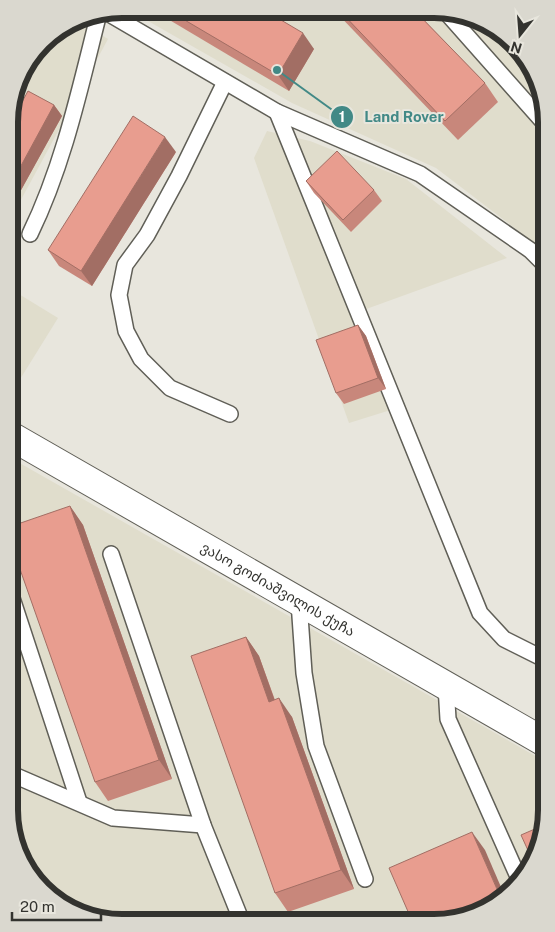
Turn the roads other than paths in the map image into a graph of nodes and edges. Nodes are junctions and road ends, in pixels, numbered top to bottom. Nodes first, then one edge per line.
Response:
1 (116, 18) edge
2 (452, 19) edge
3 (97, 20) edge
4 (225, 82) junction
5 (276, 112) junction
6 (538, 115) edge
7 (30, 234) dead end
8 (538, 258) edge
9 (230, 414) dead end
10 (18, 440) edge
11 (111, 554) dead end
12 (299, 602) junction
13 (18, 617) edge
14 (537, 655) edge
15 (446, 686) junction
16 (537, 738) edge
17 (18, 777) edge
18 (78, 802) junction
19 (203, 825) junction
20 (517, 873) edge
21 (365, 879) dead end
22 (239, 914) edge

1 - 4 lane
2 - 6 lane
3 - 7 lane
4 - 5 lane
4 - 9 lane
5 - 8 lane
5 - 14 lane
10 - 12 street, ვასო გოძიაშვილის ქუჩა
11 - 19 lane
12 - 15 street, ვასო გოძიაშვილის ქუჩა
12 - 21 lane
13 - 18 lane
15 - 16 street, ვასო გოძიაშვილის ქუჩა
15 - 20 lane
17 - 18 lane
18 - 19 lane
19 - 22 lane

